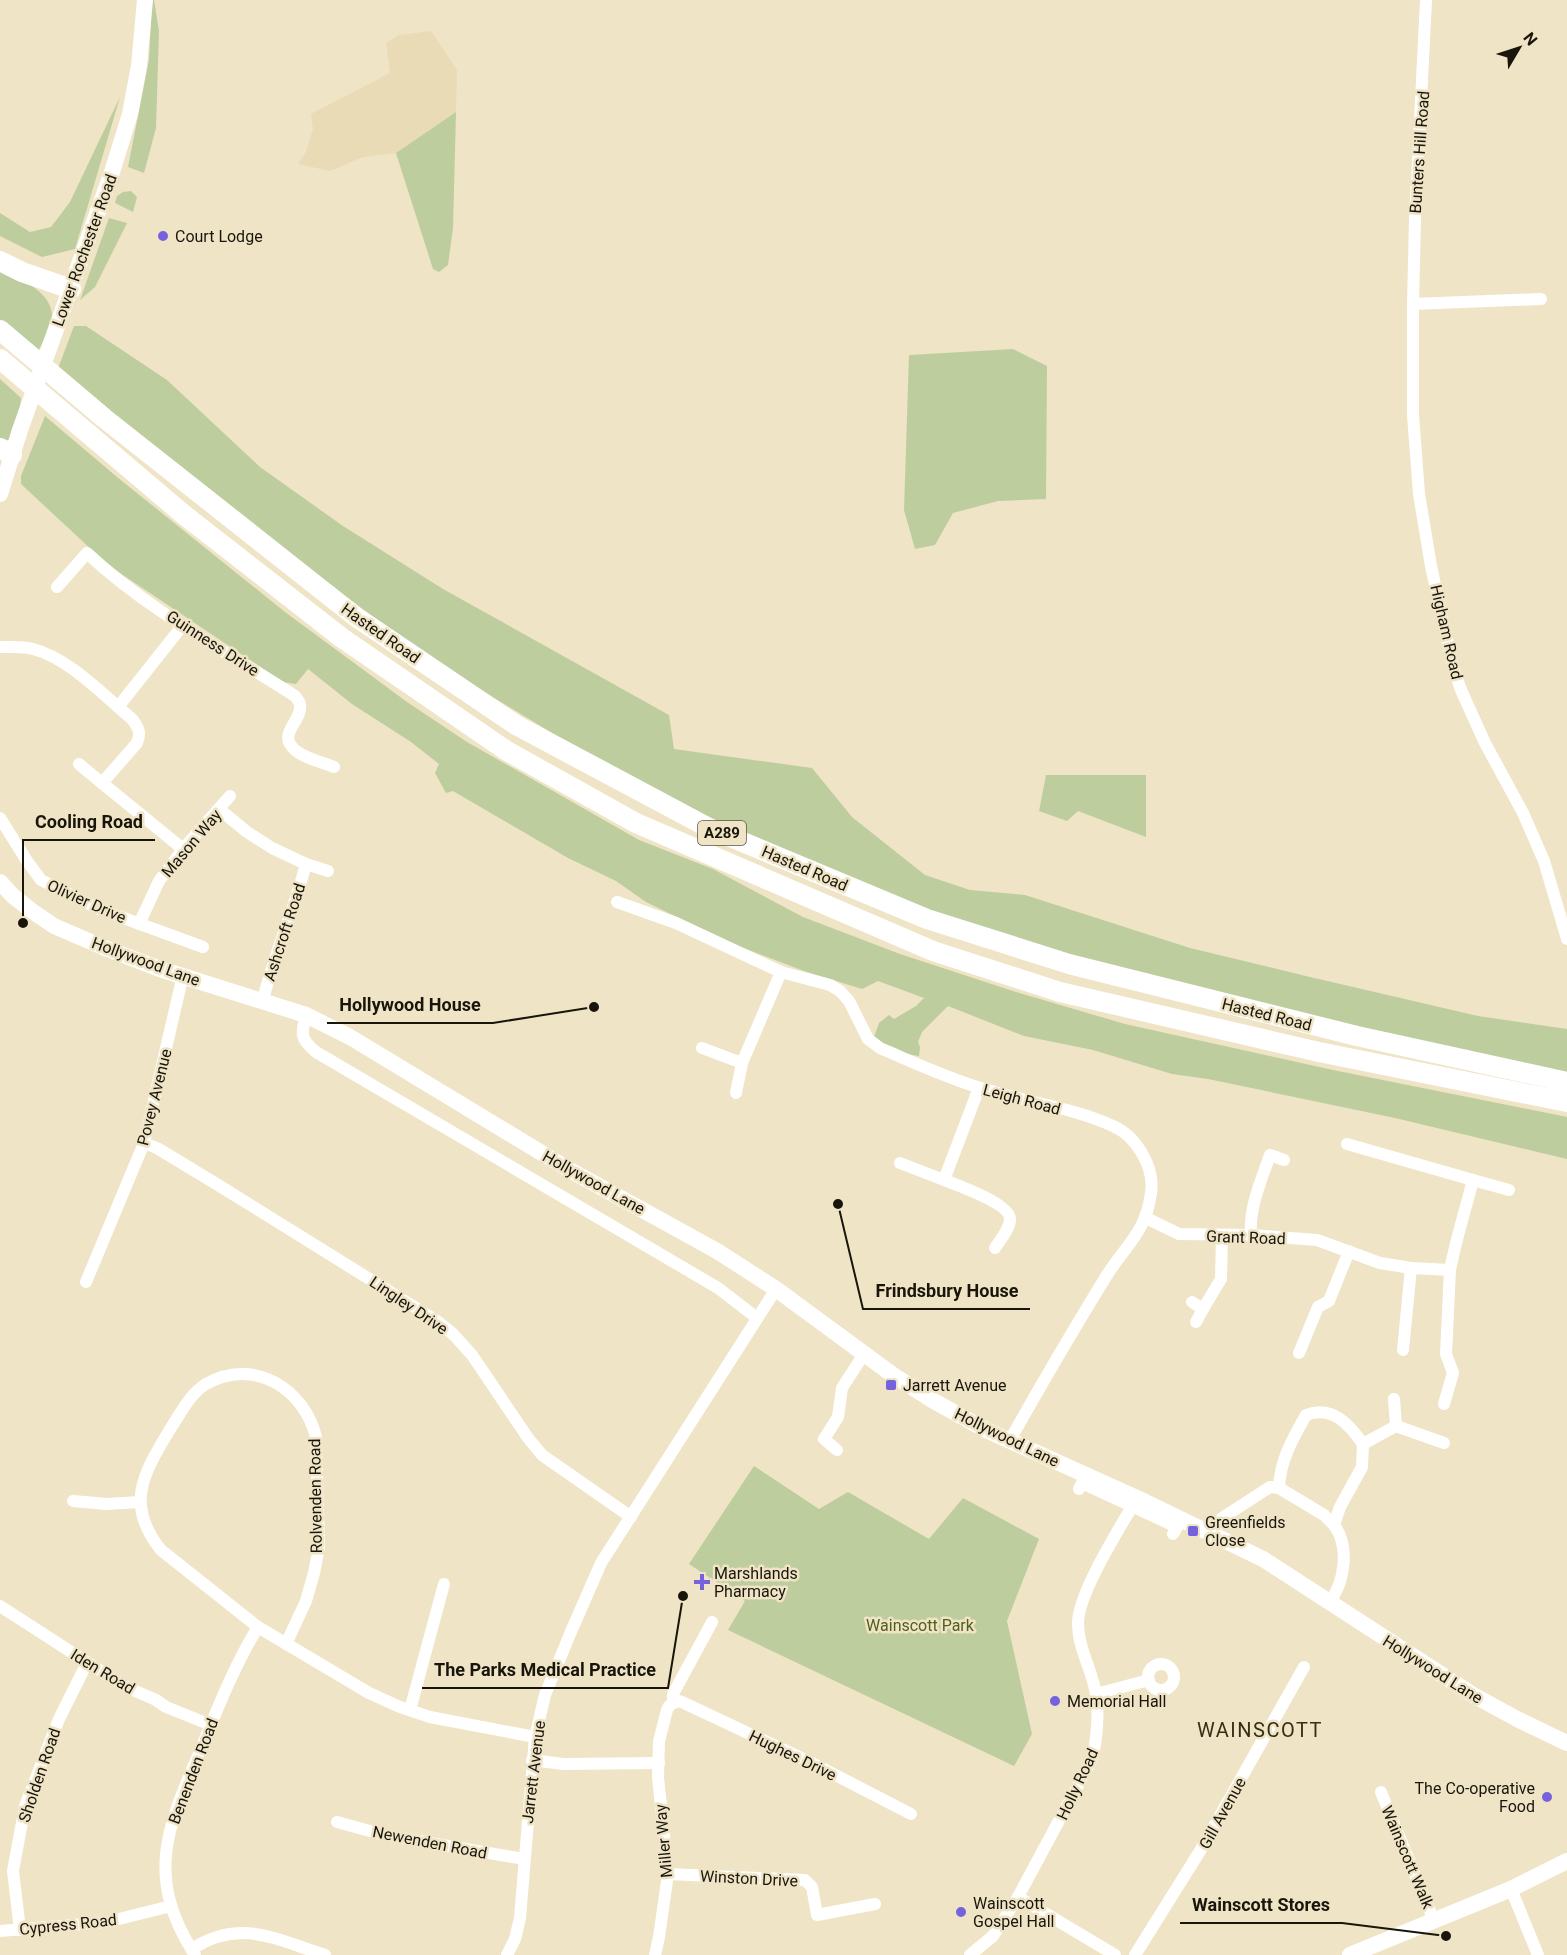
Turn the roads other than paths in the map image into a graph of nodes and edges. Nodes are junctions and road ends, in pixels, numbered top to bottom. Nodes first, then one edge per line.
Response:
1 (145, 0) edge
2 (1426, 0) edge
3 (0, 261) edge
4 (70, 289) junction
5 (1541, 299) dead end
6 (1413, 304) junction
7 (0, 330) edge
8 (0, 359) edge
9 (6, 451) edge
10 (0, 494) edge
11 (57, 587) dead end
12 (183, 625) junction
13 (0, 647) edge
14 (118, 707) junction
15 (79, 764) dead end
16 (334, 767) dead end
17 (102, 783) junction
18 (230, 796) dead end
19 (219, 809) junction
20 (0, 818) edge
21 (183, 849) junction
22 (306, 864) junction
23 (328, 871) dead end
24 (0, 882) edge
25 (617, 902) dead end
26 (139, 924) junction
27 (1567, 939) edge
28 (203, 947) dead end
29 (781, 972) junction
30 (183, 975) junction
31 (263, 1000) junction
32 (306, 1015) junction
33 (702, 1048) dead end
34 (742, 1063) junction
35 (1567, 1082) edge
36 (979, 1088) junction
37 (736, 1093) dead end
38 (1567, 1102) edge
39 (144, 1143) junction
40 (1347, 1144) dead end
41 (1284, 1160) dead end
42 (900, 1163) dead end
43 (944, 1180) junction
44 (1473, 1180) junction
45 (1509, 1190) dead end
46 (1146, 1218) junction
47 (1251, 1235) junction
48 (1222, 1236) junction
49 (995, 1248) dead end
50 (1349, 1251) junction
51 (1411, 1268) junction
52 (1450, 1270) junction
53 (86, 1282) dead end
54 (776, 1289) junction
55 (1192, 1302) dead end
56 (1203, 1310) junction
57 (757, 1318) junction
58 (1196, 1322) dead end
59 (1402, 1350) dead end
60 (1299, 1353) dead end
61 (864, 1354) junction
62 (1394, 1399) dead end
63 (1444, 1404) dead end
64 (1396, 1426) junction
65 (1010, 1440) junction
66 (1444, 1443) dead end
67 (1364, 1444) junction
68 (837, 1450) dead end
69 (1279, 1488) junction
70 (1079, 1489) dead end
71 (73, 1501) dead end
72 (140, 1502) junction
73 (1134, 1502) junction
74 (631, 1516) junction
75 (1334, 1525) junction
76 (1173, 1534) dead end
77 (1212, 1534) junction
78 (444, 1584) dead end
79 (1329, 1603) junction
80 (1, 1608) edge
81 (712, 1622) dead end
82 (258, 1627) junction
83 (286, 1644) junction
84 (87, 1663) junction
85 (1304, 1667) dead end
86 (1149, 1680) dead end
87 (1096, 1694) junction
88 (673, 1703) junction
89 (410, 1710) junction
90 (211, 1725) junction
91 (535, 1737) junction
92 (1567, 1743) edge
93 (532, 1760) junction
94 (658, 1763) junction
95 (1381, 1792) dead end
96 (911, 1814) dead end
97 (337, 1822) dead end
98 (524, 1859) junction
99 (1567, 1861) edge
100 (668, 1874) junction
101 (1511, 1889) junction
102 (1018, 1897) junction
103 (875, 1904) dead end
104 (171, 1906) junction
105 (1434, 1921) junction
106 (20, 1930) junction
107 (0, 1931) edge
108 (193, 1952) edge
109 (325, 1955) edge
110 (507, 1955) edge
111 (655, 1955) edge
112 (970, 1955) edge
113 (1115, 1955) edge
114 (1135, 1955) edge
115 (1350, 1955) edge
116 (1538, 1955) edge

1 - 4 main road, Lower Rochester Road
2 - 6 street, Bunters Hill Road
3 - 4 main road
4 - 9 main road, Lower Rochester Road
5 - 6 street
6 - 27 street, Higham Road
7 - 35 main road, Hasted Road / A289
8 - 38 main road, Hasted Road / A289
9 - 10 main road, Lower Rochester Road
11 - 12 street, Guinness Drive
12 - 14 street
12 - 16 street, Guinness Drive
13 - 14 street
14 - 17 street
15 - 17 street
17 - 21 street
18 - 19 street, Mason Way
19 - 21 street, Mason Way
19 - 22 street, Ashcroft Road
20 - 26 street, Olivier Drive
21 - 26 street, Mason Way
22 - 23 street, Ashcroft Road
22 - 31 street, Ashcroft Road
24 - 30 main road, Hollywood Lane
25 - 29 street, Leigh Road
26 - 28 street, Olivier Drive
29 - 34 street
29 - 36 street, Leigh Road
30 - 31 main road, Hollywood Lane
30 - 39 street, Povey Avenue
31 - 32 main road, Hollywood Lane
32 - 54 main road, Hollywood Lane
32 - 57 street, Hollywood Lane
33 - 34 street
34 - 37 street
36 - 43 street
36 - 46 street, Leigh Road
39 - 53 street, Povey Avenue
39 - 74 street, Lingley Drive
40 - 44 street
41 - 47 street
42 - 43 street
43 - 49 street
44 - 45 street
44 - 52 street
46 - 48 street, Grant Road
46 - 65 street, Leigh Road
47 - 48 street, Grant Road
47 - 50 street, Grant Road
48 - 56 street
50 - 51 street, Grant Road
50 - 60 street
51 - 52 street, Grant Road
51 - 59 street
52 - 63 street
54 - 57 street, Jarrett Avenue
54 - 61 main road, Hollywood Lane
55 - 56 street
56 - 58 street
57 - 74 street, Jarrett Avenue
61 - 65 main road, Hollywood Lane
61 - 68 street
62 - 64 street
64 - 66 street
64 - 67 street
65 - 73 main road, Hollywood Lane
67 - 69 street
67 - 75 street
69 - 75 street
69 - 77 street
70 - 73 street
71 - 72 street
72 - 82 street, Rolvenden Road
72 - 83 street, Rolvenden Road
73 - 76 street
73 - 77 main road, Hollywood Lane
73 - 87 street, Holly Road
74 - 91 street, Jarrett Avenue
75 - 79 street
77 - 79 main road, Hollywood Lane
78 - 89 street
79 - 92 main road, Hollywood Lane
80 - 84 street, Iden Road
81 - 88 street, Miller Way
82 - 83 street, Rolvenden Road
82 - 90 street, Benenden Road
83 - 89 street, Rolvenden Road
84 - 90 street, Iden Road
84 - 106 street, Sholden Road
85 - 114 street, Gill Avenue
86 - 87 street
87 - 102 street, Holly Road
88 - 94 street, Miller Way
88 - 96 street, Hughes Drive
89 - 91 street, Rolvenden Road
90 - 104 street, Benenden Road
91 - 93 street, Jarrett Avenue
93 - 94 street
93 - 98 street, Jarrett Avenue
94 - 100 street, Miller Way
95 - 105 street, Wainscott Walk
97 - 98 street, Newenden Road
98 - 110 street, Jarrett Avenue
99 - 101 main road
100 - 103 street, Winston Drive
100 - 111 street, Miller Way
101 - 105 main road
101 - 116 street
102 - 112 street, Holly Road
102 - 113 street
104 - 106 street, Cypress Road
104 - 108 street, Benenden Road
105 - 115 main road
106 - 107 street, Cypress Road
108 - 109 street

